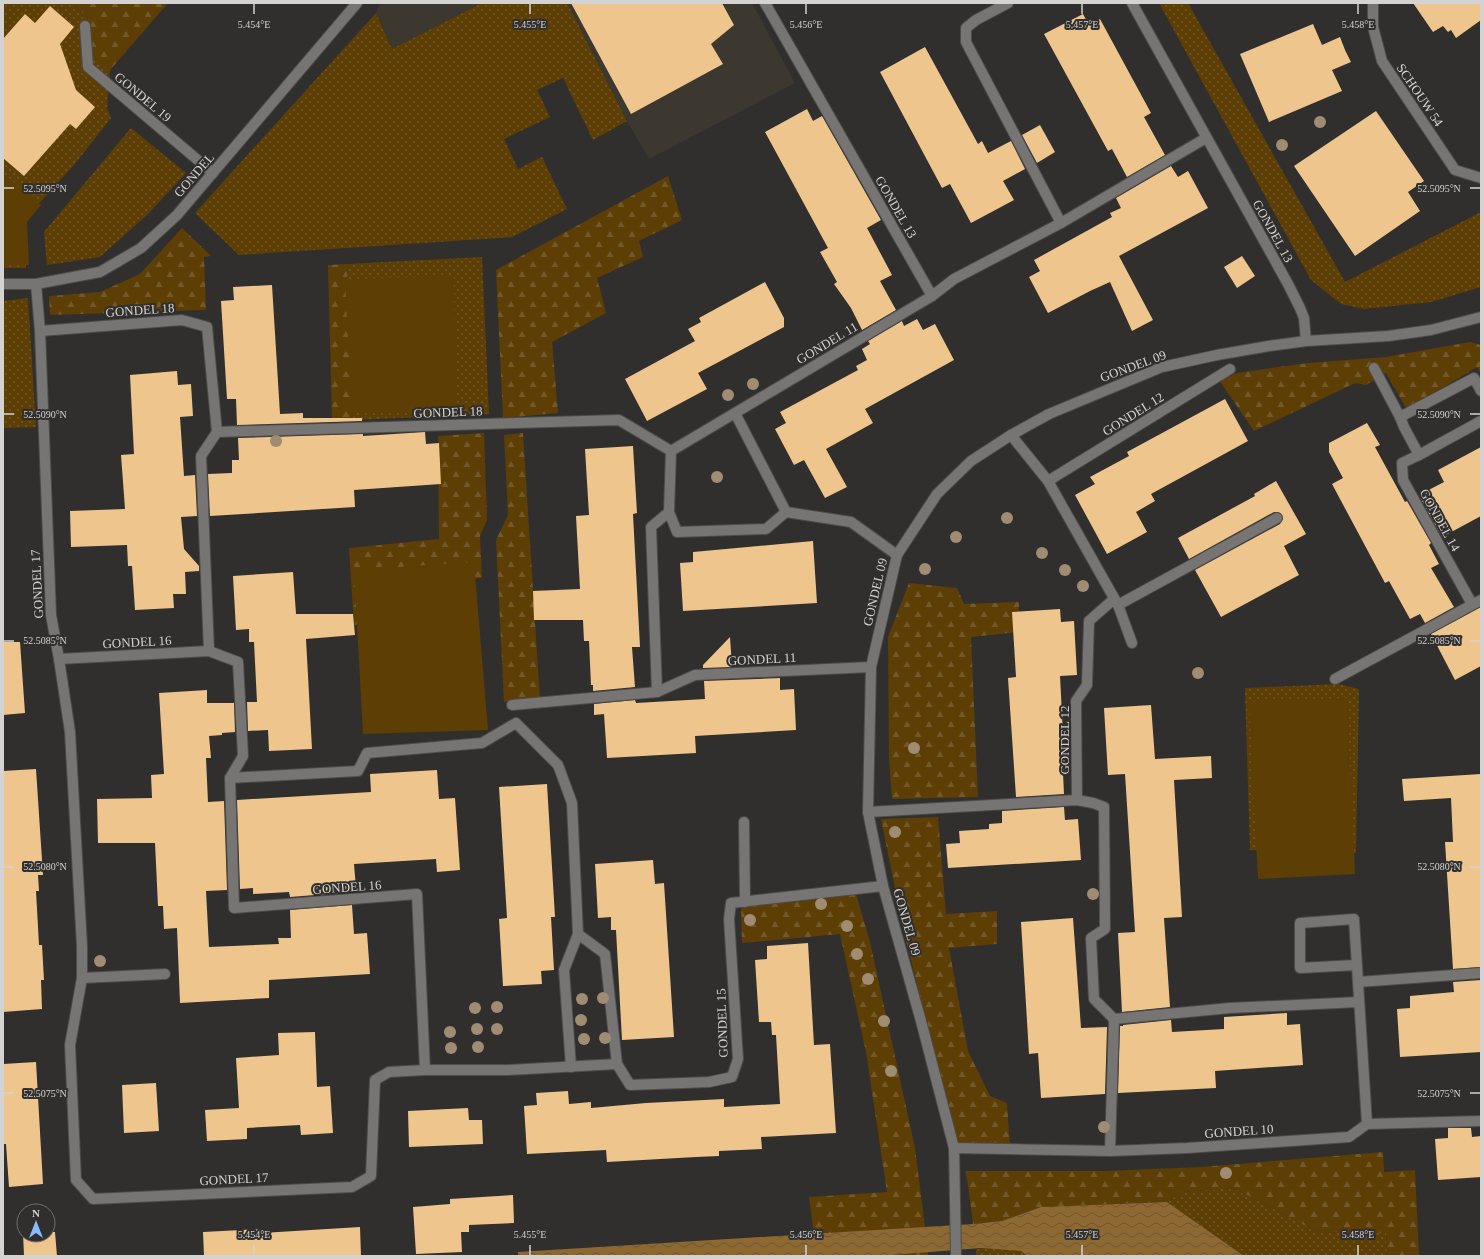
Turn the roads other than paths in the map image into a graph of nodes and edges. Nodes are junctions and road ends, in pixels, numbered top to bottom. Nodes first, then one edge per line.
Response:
1 (357, 3) edge
2 (765, 3) edge
3 (1008, 3) edge
4 (1132, 3) edge
5 (1373, 3) edge
6 (85, 26) dead end
7 (1206, 138) junction
8 (213, 173) junction
9 (1481, 178) edge
10 (1061, 223) junction
11 (3, 284) edge
12 (36, 284) junction
13 (932, 296) junction
14 (1481, 317) edge
15 (40, 331) junction
16 (1306, 341) junction
17 (1374, 368) dead end
18 (1230, 369) dead end
19 (1481, 392) edge
20 (735, 413) junction
21 (1400, 417) junction
22 (1481, 421) edge
23 (217, 432) junction
24 (1011, 435) junction
25 (671, 451) junction
26 (1419, 455) junction
27 (1048, 481) junction
28 (669, 512) junction
29 (786, 512) junction
30 (1277, 518) dead end
31 (898, 555) junction
32 (1116, 602) junction
33 (1476, 602) edge
34 (1132, 643) dead end
35 (209, 651) junction
36 (60, 659) junction
37 (871, 667) junction
38 (1335, 679) dead end
39 (657, 692) junction
40 (512, 705) dead end
41 (230, 778) junction
42 (1077, 800) junction
43 (868, 812) junction
44 (744, 822) dead end
45 (883, 886) junction
46 (745, 902) junction
47 (578, 934) junction
48 (1356, 966) junction
49 (1481, 973) edge
50 (165, 974) dead end
51 (82, 978) junction
52 (1358, 982) junction
53 (1359, 1002) junction
54 (1114, 1019) junction
55 (617, 1064) junction
56 (571, 1067) junction
57 (425, 1070) junction
58 (1481, 1121) edge
59 (1367, 1124) junction
60 (954, 1148) junction
61 (1110, 1151) junction
62 (956, 1256) edge

1 - 8 street, GONDEL
2 - 13 street, GONDEL 13
3 - 10 street
4 - 7 street, GONDEL 13
5 - 9 street, SCHOUW 54
6 - 8 street, GONDEL 19
7 - 10 street
7 - 16 street, GONDEL 13
8 - 12 street, GONDEL
10 - 13 street
11 - 12 street, GONDEL
12 - 15 street, GONDEL 17
13 - 20 street, GONDEL 11
14 - 16 street, GONDEL 09
15 - 23 street, GONDEL 18
15 - 36 street, GONDEL 17
16 - 24 street, GONDEL 09
17 - 21 street
18 - 27 street, GONDEL 12
19 - 21 street
20 - 25 street, GONDEL 11
20 - 29 street
21 - 26 street
22 - 26 street, GONDEL 14
23 - 25 street, GONDEL 18
23 - 35 street
24 - 27 street
24 - 31 street, GONDEL 09
25 - 28 street
26 - 33 street, GONDEL 14
27 - 32 street
28 - 29 street
28 - 39 street
29 - 31 street
30 - 32 street, GONDEL 12
31 - 37 street, GONDEL 09
32 - 34 street
32 - 42 street, GONDEL 12
33 - 38 street, GONDEL 14
35 - 36 street, GONDEL 16
35 - 41 street, GONDEL 16
36 - 51 street, GONDEL 17
37 - 39 street, GONDEL 11
37 - 43 street, GONDEL 09
39 - 40 street, GONDEL 11
41 - 47 street
41 - 57 street, GONDEL 16
42 - 43 street
42 - 54 street
43 - 45 street, GONDEL 09
44 - 46 street
45 - 46 street, GONDEL 15
45 - 60 street, GONDEL 09
46 - 55 street, GONDEL 15
47 - 55 street, GONDEL 15
47 - 56 street
48 - 48 street
48 - 52 street
49 - 52 street
50 - 51 street
51 - 57 street, GONDEL 17
52 - 53 street
53 - 54 street
53 - 59 street
54 - 61 street
55 - 56 street
56 - 57 street, GONDEL 17
58 - 59 street
59 - 61 street, GONDEL 10
60 - 61 street, GONDEL 10
60 - 62 street, GONDEL 09

